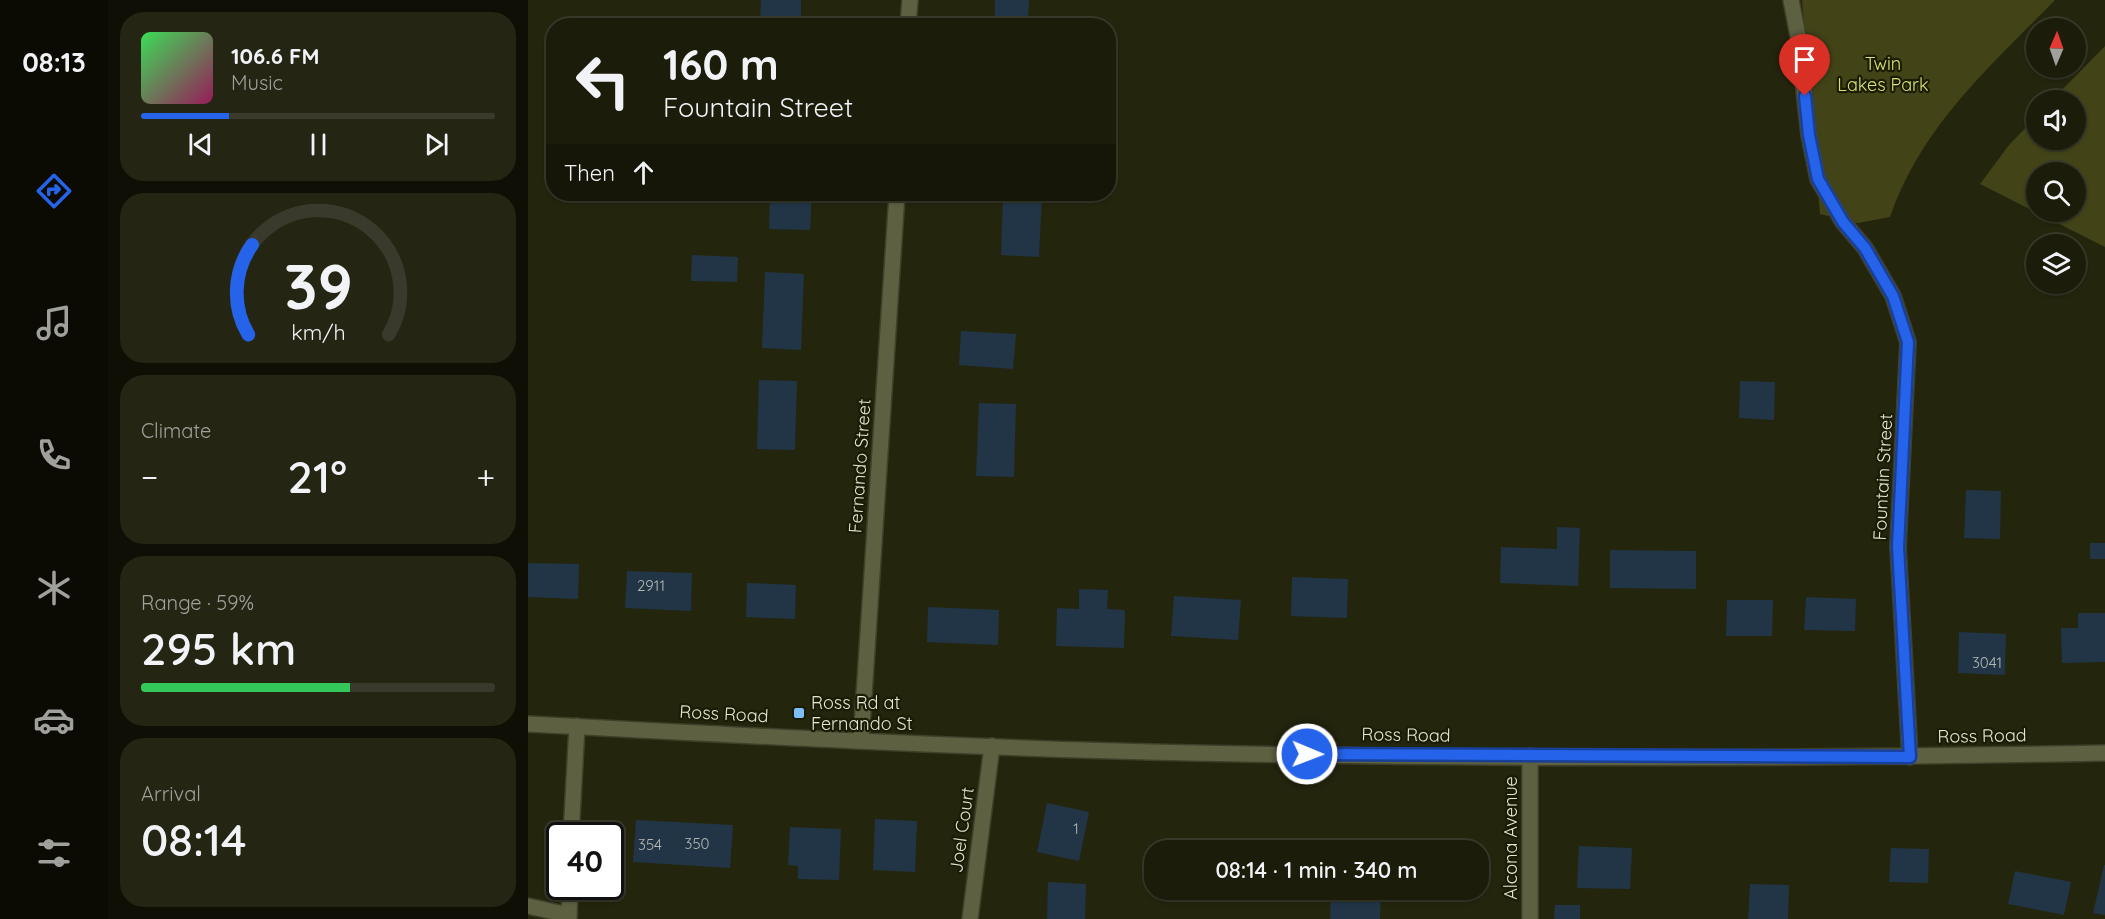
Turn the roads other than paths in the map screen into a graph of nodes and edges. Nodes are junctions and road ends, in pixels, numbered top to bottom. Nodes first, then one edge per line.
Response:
1 (910, 0) edge
2 (1791, 0) edge
3 (909, 18) edge
4 (897, 201) edge
5 (528, 724) edge
6 (577, 726) junction
7 (861, 741) junction
8 (992, 746) junction
9 (2105, 753) edge
10 (1530, 756) junction
11 (1910, 757) junction
12 (572, 822) edge
13 (570, 900) edge
14 (528, 906) edge
15 (569, 917) edge
16 (970, 919) edge
17 (1530, 919) edge

1 - 3 street
2 - 11 street, Fountain Street
4 - 7 street, Fernando Street
5 - 6 street, Ross Road
6 - 7 street, Ross Road
6 - 12 street
7 - 8 street, Ross Road
8 - 10 street, Ross Road
8 - 16 street, Joel Court
9 - 11 street, Ross Road
10 - 11 street, Ross Road
10 - 17 street, Alcona Avenue
13 - 15 street
14 - 15 street

